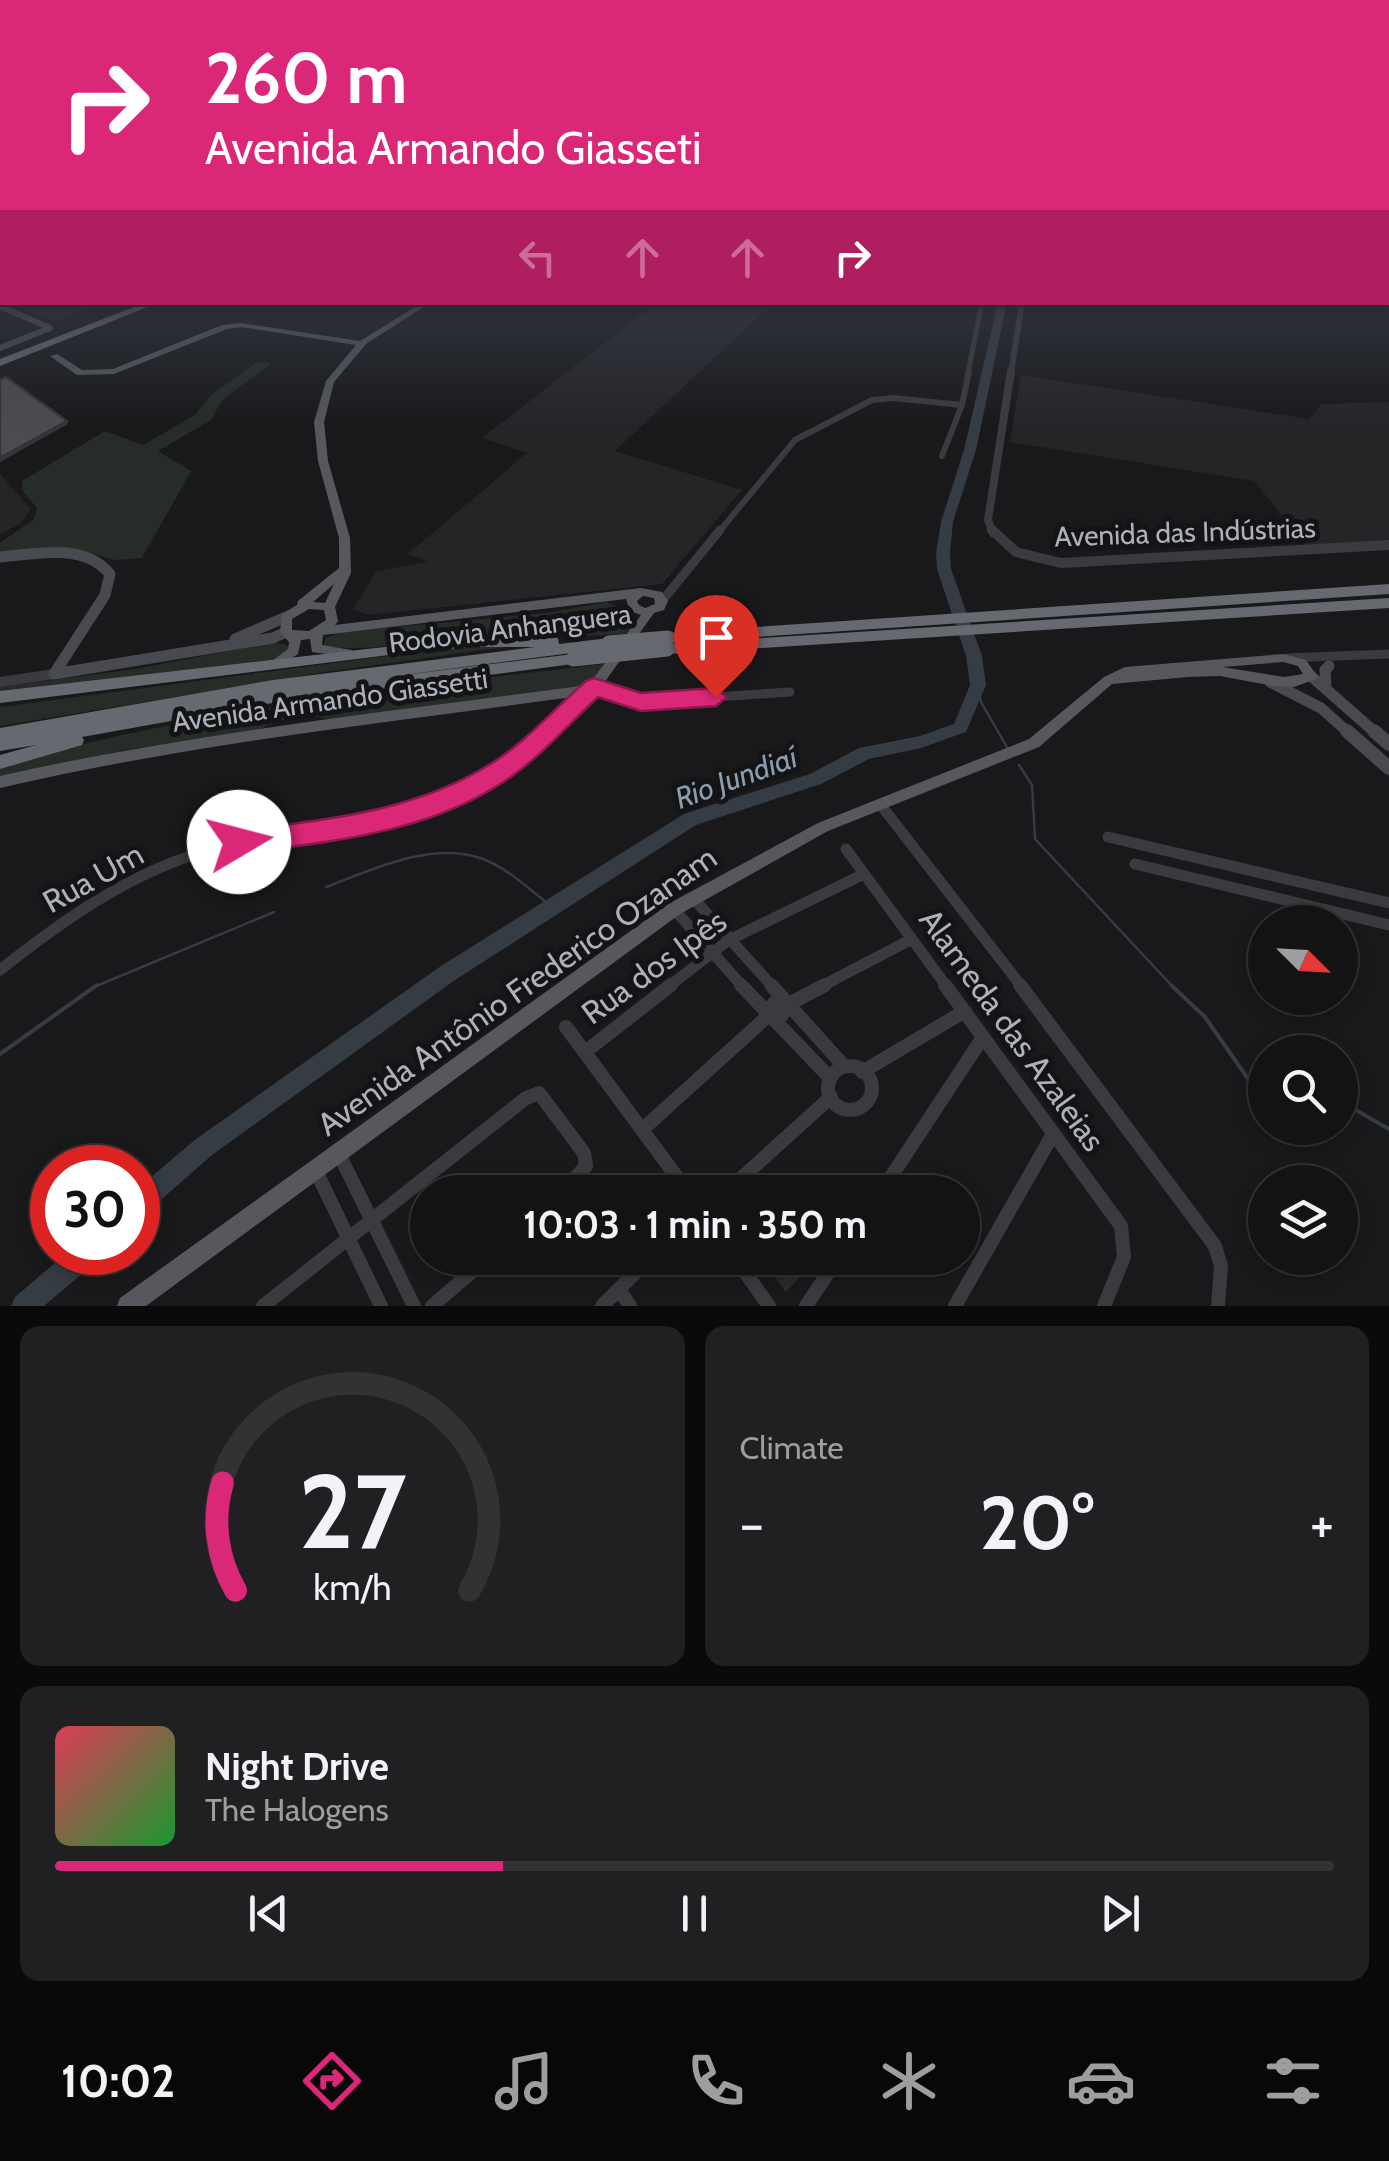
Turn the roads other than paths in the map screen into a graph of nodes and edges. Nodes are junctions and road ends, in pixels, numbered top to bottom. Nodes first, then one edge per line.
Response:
1 (2, 307) edge
2 (129, 307) edge
3 (143, 307) edge
4 (421, 307) edge
5 (981, 307) edge
6 (1021, 307) edge
7 (363, 344) junction
8 (0, 348) edge
9 (54, 356) joint
10 (0, 362) edge
11 (962, 406) junction
12 (942, 456) dead end
13 (1389, 545) edge
14 (0, 556) edge
15 (343, 572) junction
16 (675, 586) junction
17 (1389, 589) edge
18 (662, 601) joint
19 (641, 602) junction
20 (1389, 603) edge
21 (300, 607) junction
22 (331, 609) junction
23 (286, 617) junction
24 (1003, 621) junction
25 (384, 622) junction
26 (320, 632) junction
27 (288, 633) junction
28 (608, 643) junction
29 (667, 643) junction
30 (210, 648) junction
31 (365, 653) junction
32 (1389, 654) edge
33 (1355, 655) junction
34 (1283, 658) junction
35 (1254, 660) junction
36 (269, 666) junction
37 (1329, 666) junction
38 (1192, 670) junction
39 (54, 674) junction
40 (1311, 674) junction
41 (1256, 676) junction
42 (0, 682) edge
43 (594, 687) junction
44 (1326, 687) junction
45 (790, 692) dead end
46 (0, 699) edge
47 (220, 706) junction
48 (0, 734) edge
49 (1389, 744) edge
50 (0, 745) edge
51 (0, 762) edge
52 (1389, 768) edge
53 (0, 782) edge
54 (880, 804) junction
55 (1108, 837) dead end
56 (1151, 847) junction
57 (846, 850) dead end
58 (1135, 864) dead end
59 (1152, 868) junction
60 (864, 874) junction
61 (693, 898) junction
62 (1389, 903) edge
63 (674, 909) junction
64 (1389, 925) edge
65 (912, 939) junction
66 (729, 940) junction
67 (712, 952) junction
68 (0, 970) edge
69 (787, 1005) junction
70 (965, 1012) junction
71 (768, 1016) junction
72 (566, 1027) dead end
73 (983, 1037) junction
74 (585, 1052) junction
75 (844, 1066) junction
76 (862, 1072) junction
77 (830, 1078) junction
78 (831, 1097) junction
79 (643, 1129) junction
80 (1053, 1134) junction
81 (338, 1152) junction
82 (315, 1169) junction
83 (430, 1175) edge
84 (578, 1175) edge
85 (676, 1175) edge
86 (745, 1175) edge
87 (892, 1175) edge
88 (410, 1191) edge
89 (371, 1222) junction
90 (348, 1240) junction
91 (468, 1275) edge
92 (633, 1275) edge
93 (747, 1275) edge
94 (827, 1275) edge
95 (619, 1289) junction
96 (128, 1306) edge
97 (264, 1306) edge
98 (381, 1306) edge
99 (414, 1306) edge
100 (432, 1306) edge
101 (602, 1306) edge
102 (630, 1306) edge
103 (770, 1306) edge
104 (806, 1306) edge
105 (955, 1306) edge
106 (1104, 1306) edge
107 (1218, 1306) edge

1 - 8 main road
2 - 10 highway
3 - 10 highway
4 - 7 main road
5 - 11 street
6 - 13 street, Avenida das Indústrias
7 - 9 main road
7 - 15 main road
9 - 10 highway
11 - 12 street
11 - 16 street
14 - 39 main road
15 - 21 main road
15 - 22 main road
16 - 18 street
16 - 19 street
17 - 24 highway, Rodovia Anhanguera
18 - 19 main road
19 - 25 main road
19 - 43 main road
20 - 24 highway, Rodovia Anhanguera
21 - 22 main road
21 - 23 main road
22 - 25 main road
22 - 26 main road
23 - 27 main road
23 - 30 main road
24 - 29 highway, Rodovia Anhanguera
25 - 26 main road
26 - 27 main road
26 - 31 main road
27 - 30 main road
27 - 36 main road
28 - 29 highway, Rodovia Anhanguera, bridge
28 - 31 highway
28 - 48 highway, Rodovia Anhanguera
29 - 47 highway, Rodovia Anhanguera, bridge
30 - 39 main road
31 - 36 highway
32 - 33 street
33 - 34 street
33 - 37 street
34 - 35 main road
34 - 40 main road
35 - 38 main road
35 - 41 main road
36 - 46 highway
37 - 40 street
37 - 44 main road
38 - 41 main road
38 - 54 main road, Avenida Antônio Frederico Ozanam
39 - 42 street
40 - 41 main road
40 - 44 main road
41 - 52 main road
43 - 45 street
43 - 53 main road, Avenida Armando Giassetti
43 - 68 street, Rua Um
44 - 49 main road
47 - 50 highway, Rodovia Anhanguera
47 - 51 highway
54 - 61 main road, Avenida Antônio Frederico Ozanam
54 - 107 street
55 - 56 street
56 - 59 street
56 - 62 street
57 - 60 street, Alameda das Azaleias
58 - 59 street
59 - 64 street
60 - 65 street, Alameda das Azaleias
60 - 66 street, Rua dos Ipês
61 - 63 main road, Avenida Antônio Frederico Ozanam
61 - 66 street
63 - 67 street
63 - 81 main road, Avenida Antônio Frederico Ozanam
65 - 69 street
65 - 70 street, Alameda das Azaleias
66 - 67 street, Rua dos Ipês
66 - 69 street
67 - 71 street
67 - 74 street, Rua dos Ipês
69 - 71 street
69 - 75 street
70 - 73 street, Alameda das Azaleias
70 - 76 street
71 - 77 street
71 - 79 street
72 - 74 street
73 - 80 street, Alameda das Azaleias
73 - 87 street
74 - 79 street
75 - 76 street
75 - 77 street
76 - 78 street
77 - 78 street
78 - 86 street
79 - 85 street
80 - 105 street
80 - 106 street, Alameda das Azaleias
81 - 82 main road, Avenida Antônio Frederico Ozanam
81 - 89 street
82 - 90 street
82 - 96 main road, Avenida Antônio Frederico Ozanam
83 - 84 street
88 - 89 street
89 - 90 street
89 - 99 street
90 - 97 street
90 - 98 street
91 - 100 street
92 - 95 street
93 - 103 street
94 - 104 street
95 - 101 street
95 - 102 street

